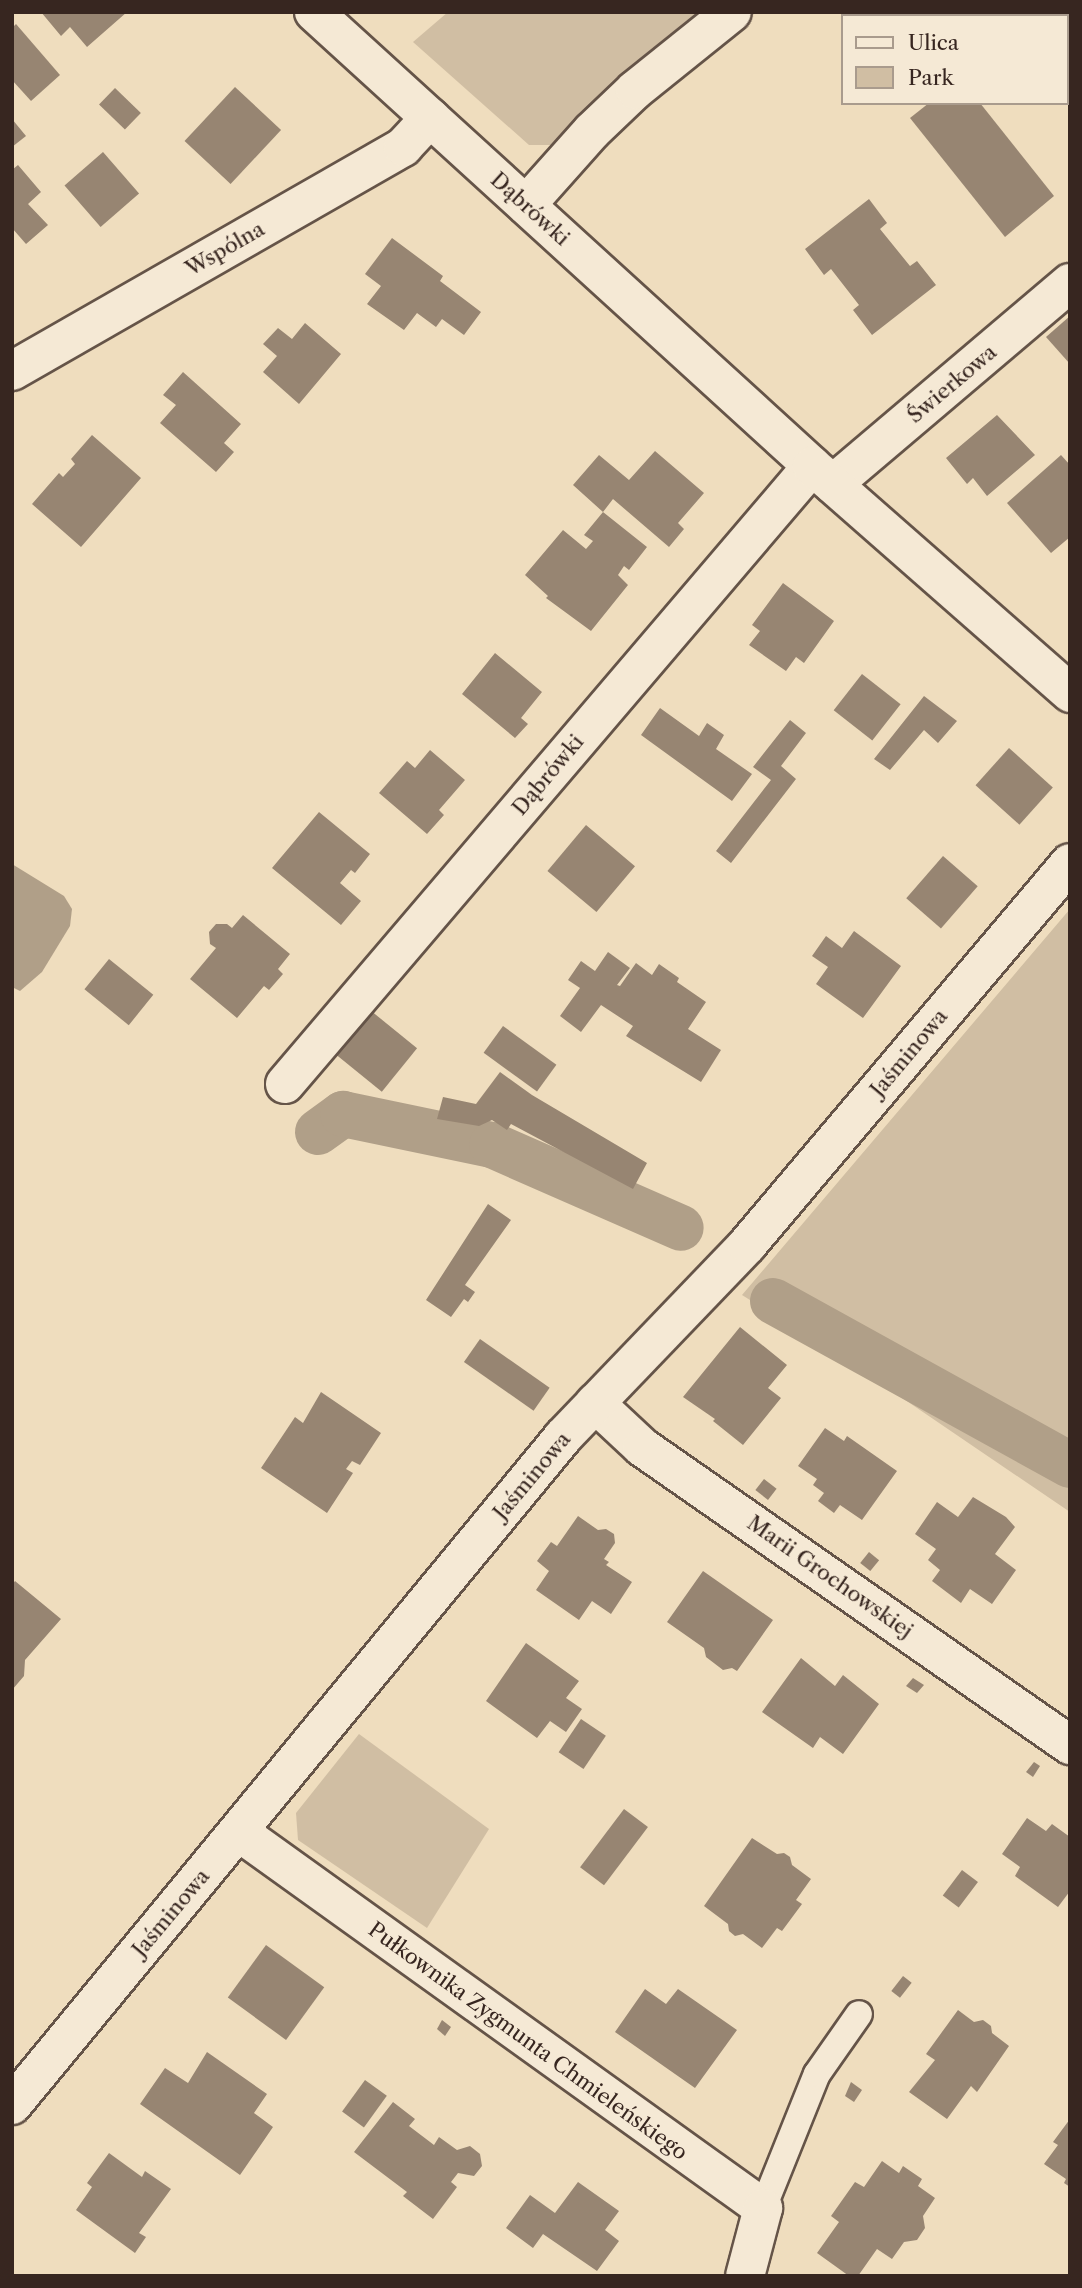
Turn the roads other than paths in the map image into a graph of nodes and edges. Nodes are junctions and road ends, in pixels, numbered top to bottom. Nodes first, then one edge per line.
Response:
1 (314, 12) edge
2 (732, 12) edge
3 (416, 106) junction
4 (526, 205) junction
5 (1070, 283) edge
6 (12, 371) edge
7 (823, 475) junction
8 (1070, 693) edge
9 (1070, 863) edge
10 (285, 1084) dead end
11 (595, 1403) junction
12 (1070, 1745) edge
13 (239, 1832) junction
14 (859, 2014) dead end
15 (12, 2105) edge
16 (763, 2208) junction
17 (745, 2276) edge

1 - 3 street, Dąbrówki
2 - 4 street
3 - 4 street, Dąbrówki
3 - 6 street, Wspólna
4 - 7 street, Dąbrówki
5 - 7 street, Świerkowa
7 - 8 street, Dąbrówki
7 - 10 street, Dąbrówki
9 - 11 street, Jaśminowa
11 - 12 street, Marii Grochowskiej
11 - 13 street, Jaśminowa
13 - 15 street, Jaśminowa
13 - 16 street, Pułkownika Zygmunta Chmieleńskiego
14 - 16 lane
16 - 17 street

